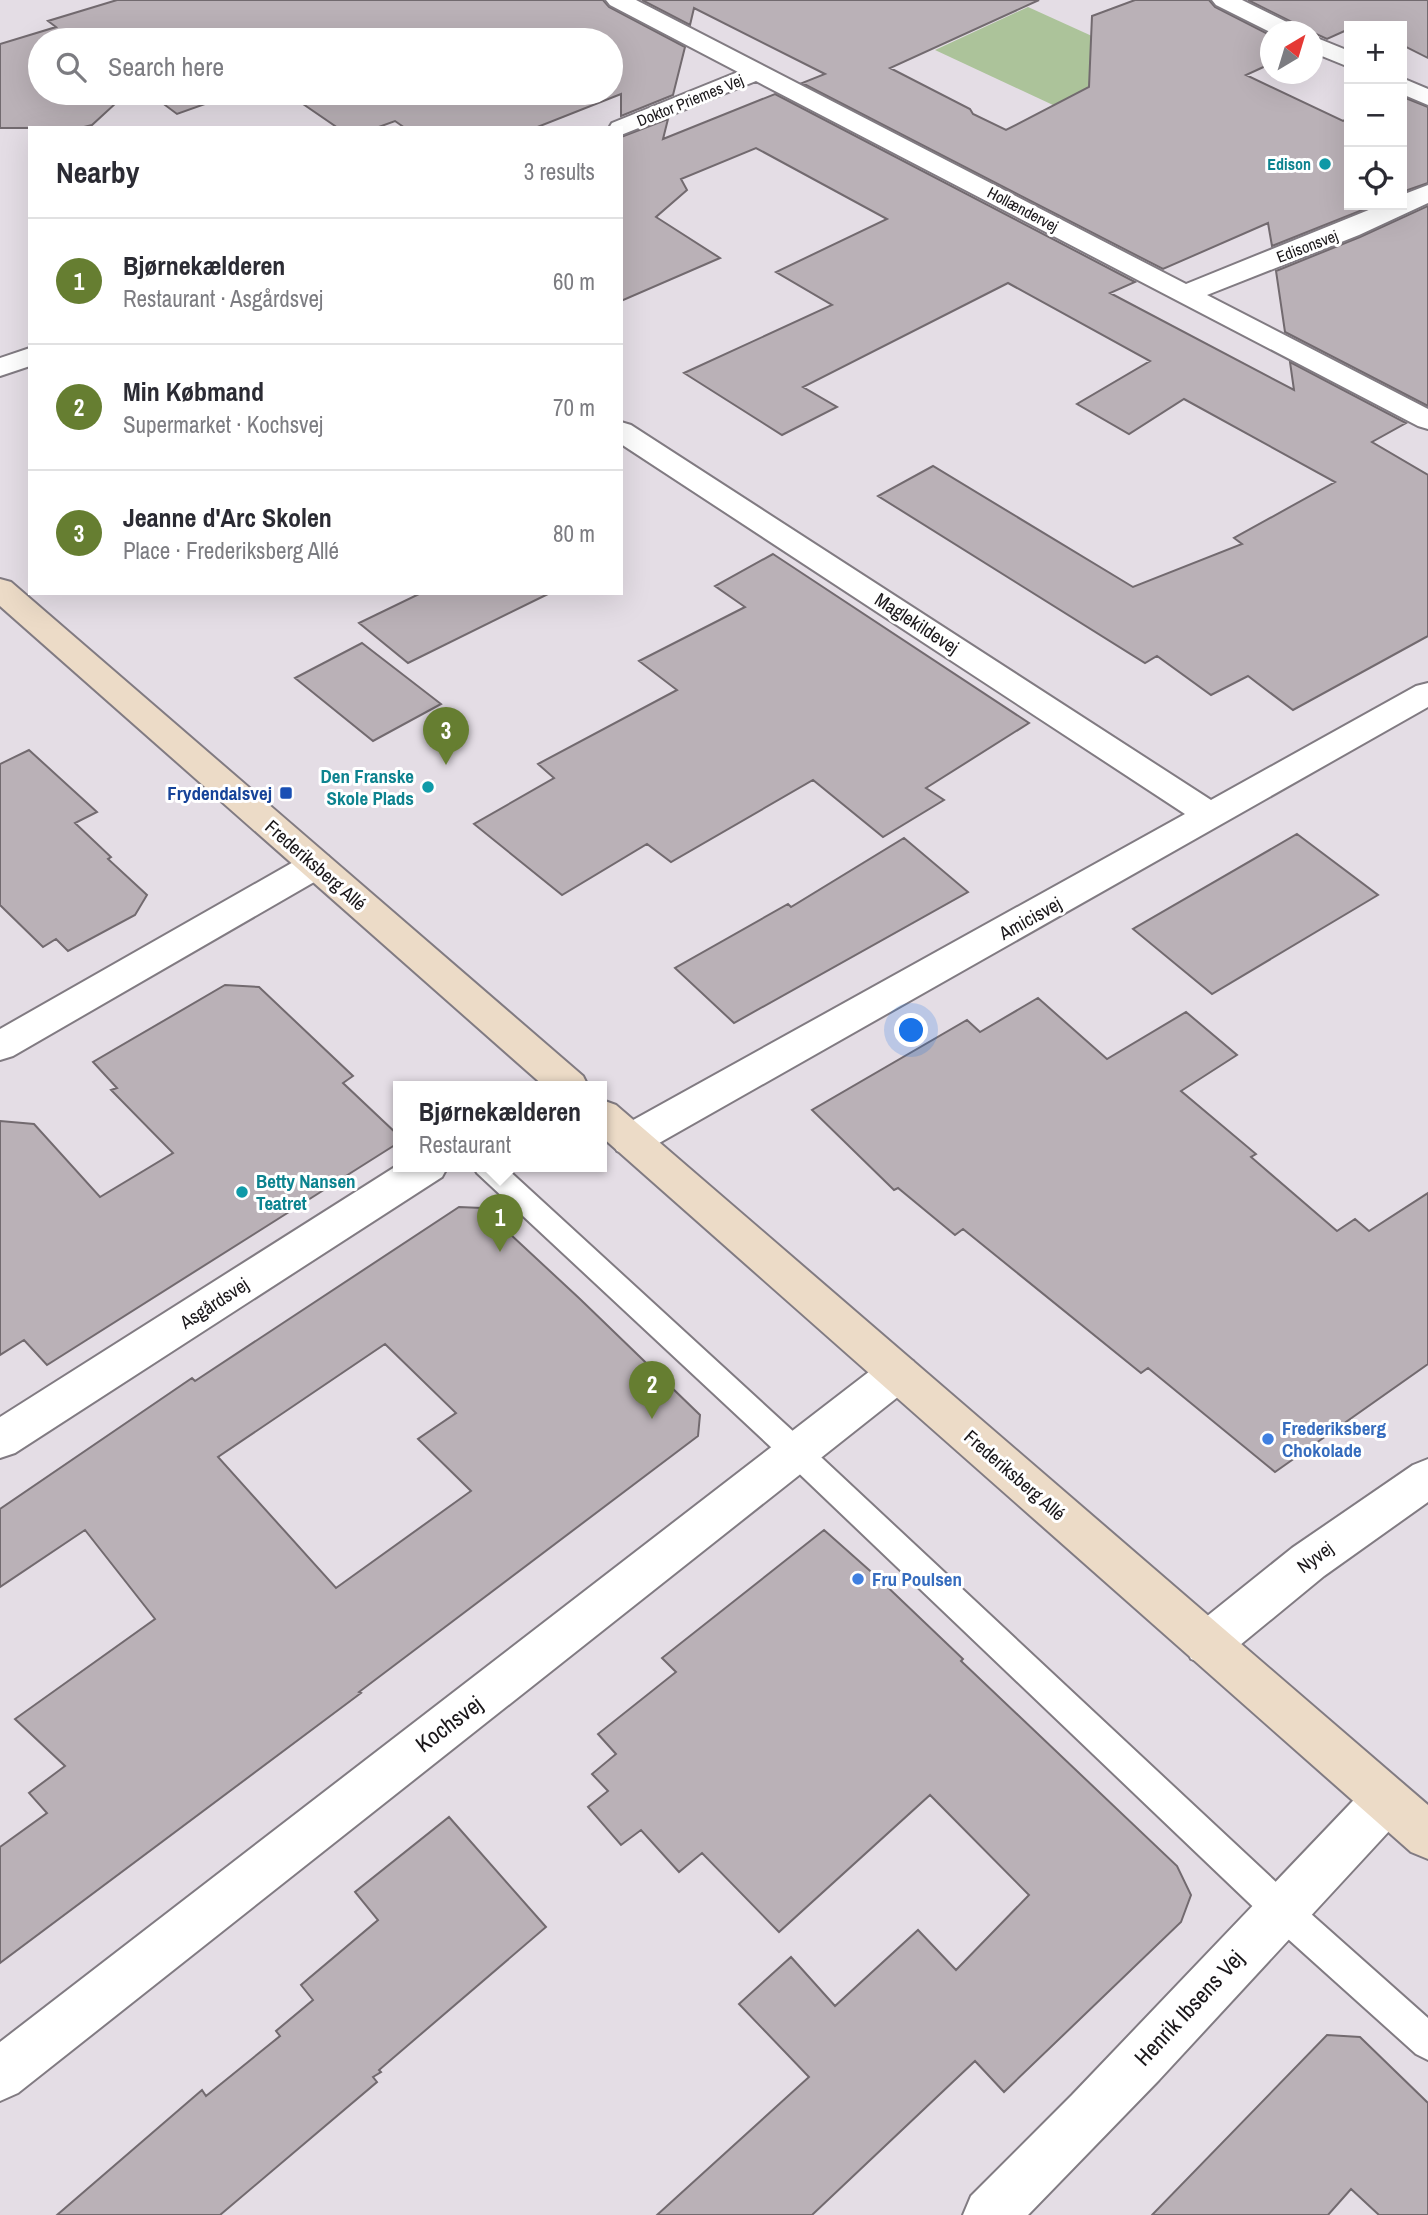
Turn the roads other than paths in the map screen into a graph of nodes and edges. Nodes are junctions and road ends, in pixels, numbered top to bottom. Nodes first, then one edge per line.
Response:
1 (618, 0) edge
2 (1224, 0) edge
3 (1267, 21) edge
4 (1323, 48) edge
5 (1344, 58) edge
6 (758, 72) junction
7 (1407, 88) edge
8 (1428, 98) edge
9 (623, 127) edge
10 (1428, 193) edge
11 (1185, 294) junction
12 (28, 357) edge
13 (0, 368) edge
14 (1428, 420) edge
15 (623, 432) edge
16 (0, 589) edge
17 (1428, 694) edge
18 (1213, 816) junction
19 (316, 865) junction
20 (0, 1046) edge
21 (560, 1081) edge
22 (616, 1128) edge
23 (419, 1172) edge
24 (493, 1172) edge
25 (898, 1373) junction
26 (0, 1440) edge
27 (797, 1453) junction
28 (1428, 1478) edge
29 (1208, 1644) junction
30 (1386, 1800) junction
31 (1428, 1836) edge
32 (1280, 1909) junction
33 (1428, 2042) edge
34 (0, 2075) edge
35 (990, 2215) edge

1 - 6 street, Hollændervej
2 - 3 street
4 - 5 street
6 - 9 street, Doktor Priemes Vej
6 - 11 street, Hollændervej
7 - 8 street
10 - 11 street, Edisonsvej
11 - 14 street, Hollændervej
12 - 13 street
15 - 18 street, Maglekildevej
16 - 19 street, Frederiksberg Allé
17 - 18 street, Amicisvej
18 - 22 street, Amicisvej
19 - 20 street
19 - 21 street, Frederiksberg Allé
22 - 25 street, Frederiksberg Allé
23 - 26 street, Asgårdsvej
24 - 27 lane
25 - 27 street, Kochsvej
25 - 29 street, Frederiksberg Allé
27 - 32 lane
27 - 34 street, Kochsvej
28 - 29 street, Nyvej
29 - 30 street, Frederiksberg Allé
30 - 31 street, Frederiksberg Allé
30 - 32 street, Henrik Ibsens Vej
32 - 33 lane
32 - 35 street, Henrik Ibsens Vej

